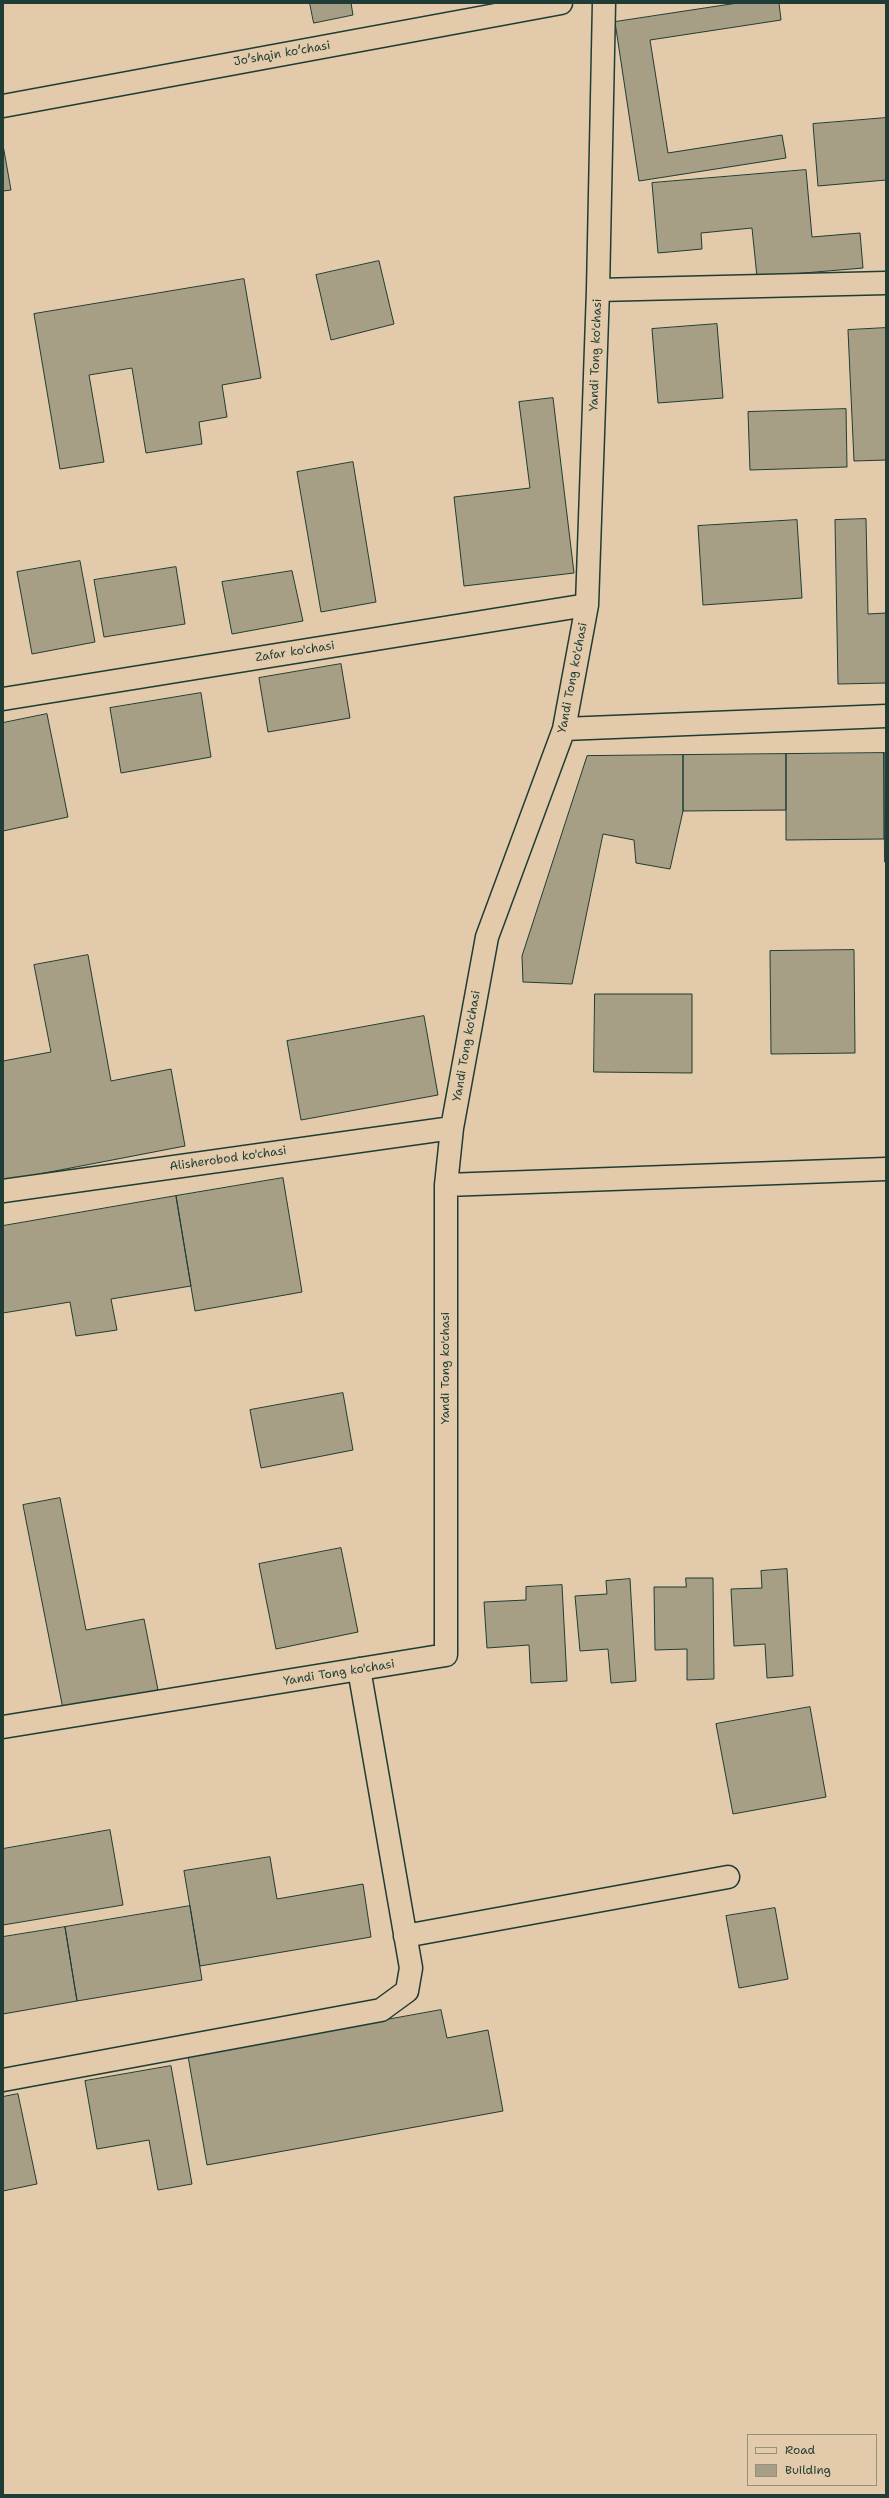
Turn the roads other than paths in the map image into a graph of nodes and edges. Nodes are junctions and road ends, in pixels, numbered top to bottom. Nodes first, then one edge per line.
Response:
1 (560, 3) edge
2 (604, 3) edge
3 (3, 106) edge
4 (886, 283) edge
5 (598, 290) junction
6 (587, 605) junction
7 (3, 699) edge
8 (886, 716) edge
9 (564, 729) junction
10 (452, 1128) junction
11 (886, 1169) edge
12 (446, 1185) junction
13 (3, 1191) edge
14 (359, 1669) junction
15 (3, 1727) edge
16 (728, 1877) dead end
17 (405, 1936) junction
18 (3, 2080) edge

1 - 3 street, Joʼshqin koʼchasi
2 - 5 street, Yandi Tong ko'chasi
4 - 5 street
5 - 6 street, Yandi Tong ko'chasi
6 - 7 street, Zafar ko'chasi
6 - 9 street, Yandi Tong ko'chasi
8 - 9 street
9 - 10 street, Yandi Tong ko'chasi
10 - 12 street, Yandi Tong ko'chasi
10 - 13 street, Alisherobod ko'chasi
11 - 12 street
12 - 14 street, Yandi Tong ko'chasi
14 - 15 street, Yandi Tong ko'chasi
14 - 17 street
16 - 17 street
17 - 18 street

